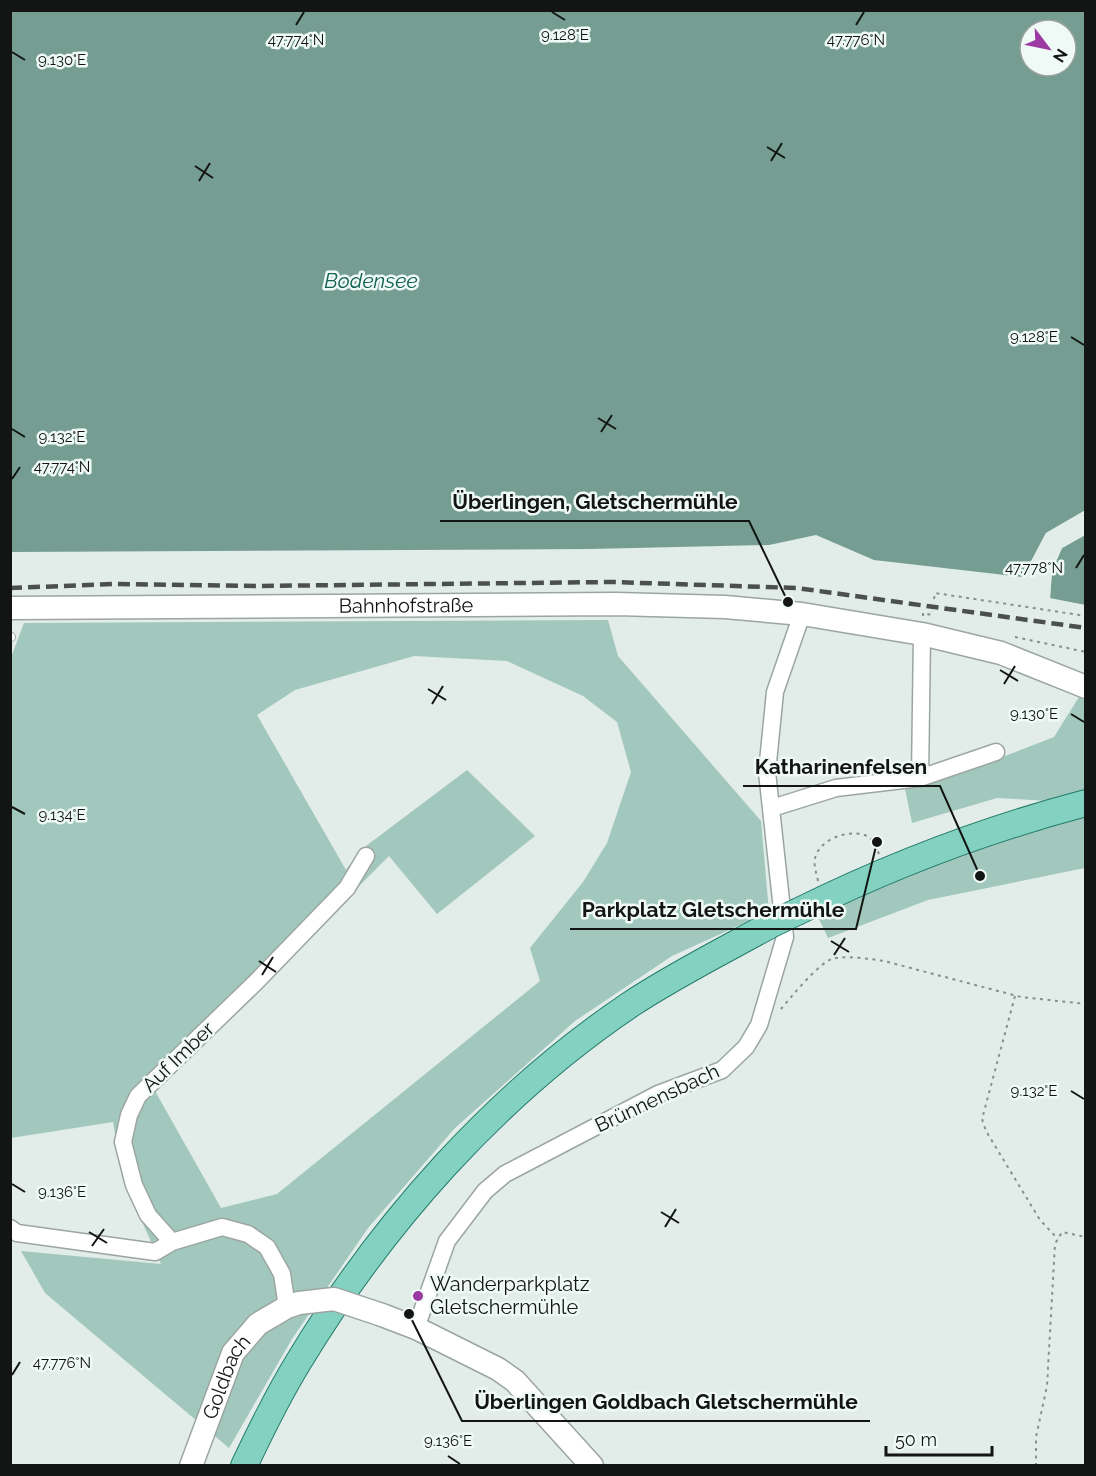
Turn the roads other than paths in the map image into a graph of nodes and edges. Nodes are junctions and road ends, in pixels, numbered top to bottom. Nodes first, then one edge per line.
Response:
1 (10, 608) edge
2 (802, 614) junction
3 (928, 620) junction
4 (1085, 687) edge
5 (996, 752) dead end
6 (920, 778) junction
7 (1086, 803) edge
8 (772, 808) junction
9 (366, 856) dead end
10 (10, 1228) edge
11 (172, 1242) junction
12 (293, 1305) junction
13 (416, 1328) junction
14 (191, 1466) edge
15 (244, 1466) edge
16 (592, 1466) edge

1 - 2 street, Bahnhofstraße
2 - 3 street, Bahnhofstraße
2 - 8 street, Brünnensbach
3 - 4 street, Bahnhofstraße
3 - 6 street
5 - 6 street
6 - 8 street
7 - 15 main road, bridge
8 - 13 street, Brünnensbach
9 - 11 street, Auf Imber
10 - 11 street
11 - 12 street
12 - 13 street, bridge
12 - 14 street, Goldbach
13 - 16 street

